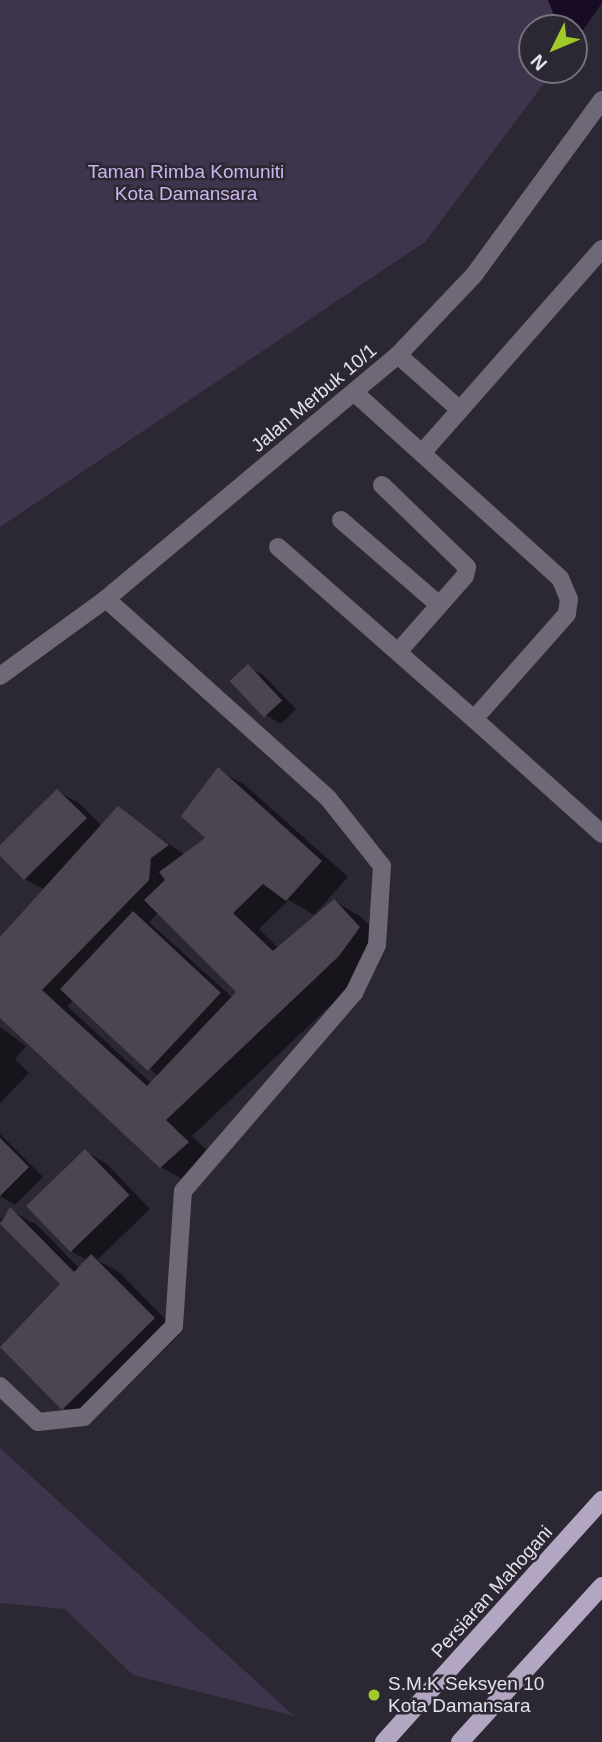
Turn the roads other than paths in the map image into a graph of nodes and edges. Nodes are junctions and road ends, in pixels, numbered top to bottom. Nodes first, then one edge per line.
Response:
1 (602, 100) edge
2 (602, 249) edge
3 (398, 355) junction
4 (355, 393) junction
5 (460, 410) junction
6 (422, 453) junction
7 (382, 485) dead end
8 (341, 520) dead end
9 (278, 547) dead end
10 (106, 599) junction
11 (439, 605) junction
12 (398, 652) junction
13 (0, 676) edge
14 (474, 719) junction
15 (599, 829) edge
16 (0, 1386) edge
17 (602, 1500) edge
18 (602, 1586) edge
19 (384, 1742) edge
20 (460, 1742) edge

1 - 3 street, Jalan Merbuk 10/1
2 - 5 street
3 - 4 street, Jalan Merbuk 10/1
3 - 5 street
4 - 6 street
4 - 10 street, Jalan Merbuk 10/1
5 - 6 street
6 - 14 street
7 - 11 street
8 - 11 street
9 - 12 street
10 - 13 street, Jalan Merbuk 10/1
10 - 16 street
11 - 12 street
12 - 14 street
14 - 15 street
17 - 19 main road, Persiaran Mahogani
18 - 20 main road

